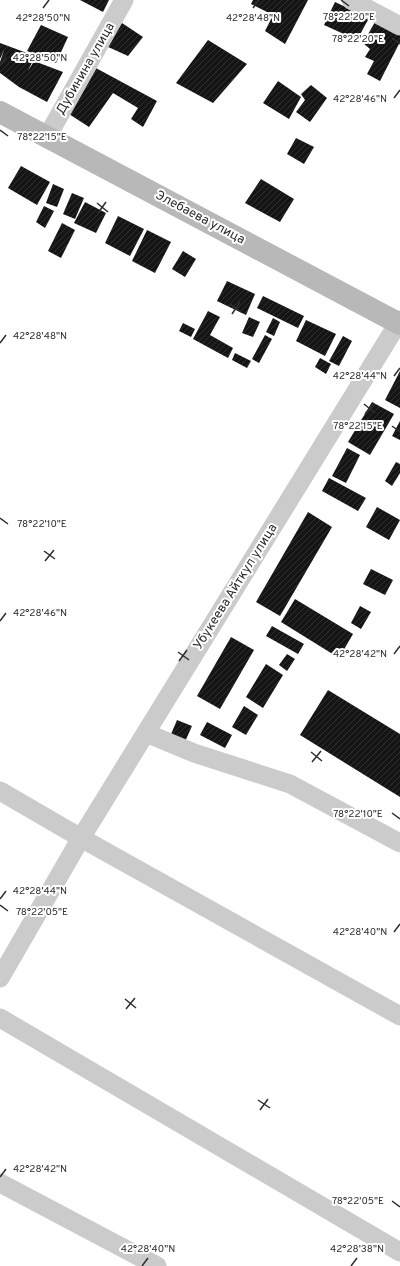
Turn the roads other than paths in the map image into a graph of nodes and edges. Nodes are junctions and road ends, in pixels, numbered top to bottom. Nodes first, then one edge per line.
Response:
1 (124, 0) edge
2 (351, 0) edge
3 (400, 26) edge
4 (0, 112) edge
5 (47, 137) junction
6 (399, 322) edge
7 (146, 732) junction
8 (0, 791) edge
9 (81, 838) junction
10 (400, 843) edge
11 (0, 978) edge
12 (400, 1016) edge
13 (0, 1018) edge
14 (0, 1183) edge
15 (400, 1252) edge
16 (157, 1266) edge

1 - 5 street, Дубинина улица
2 - 3 street
4 - 5 street, Элебаева улица
5 - 6 street, Элебаева улица
6 - 7 street, Убукеева Айткул улица
7 - 9 street, Убукеева Айткул улица
7 - 10 street
8 - 9 street
9 - 11 street, Убукеева Айткул улица
9 - 12 street
13 - 15 street
14 - 16 street

